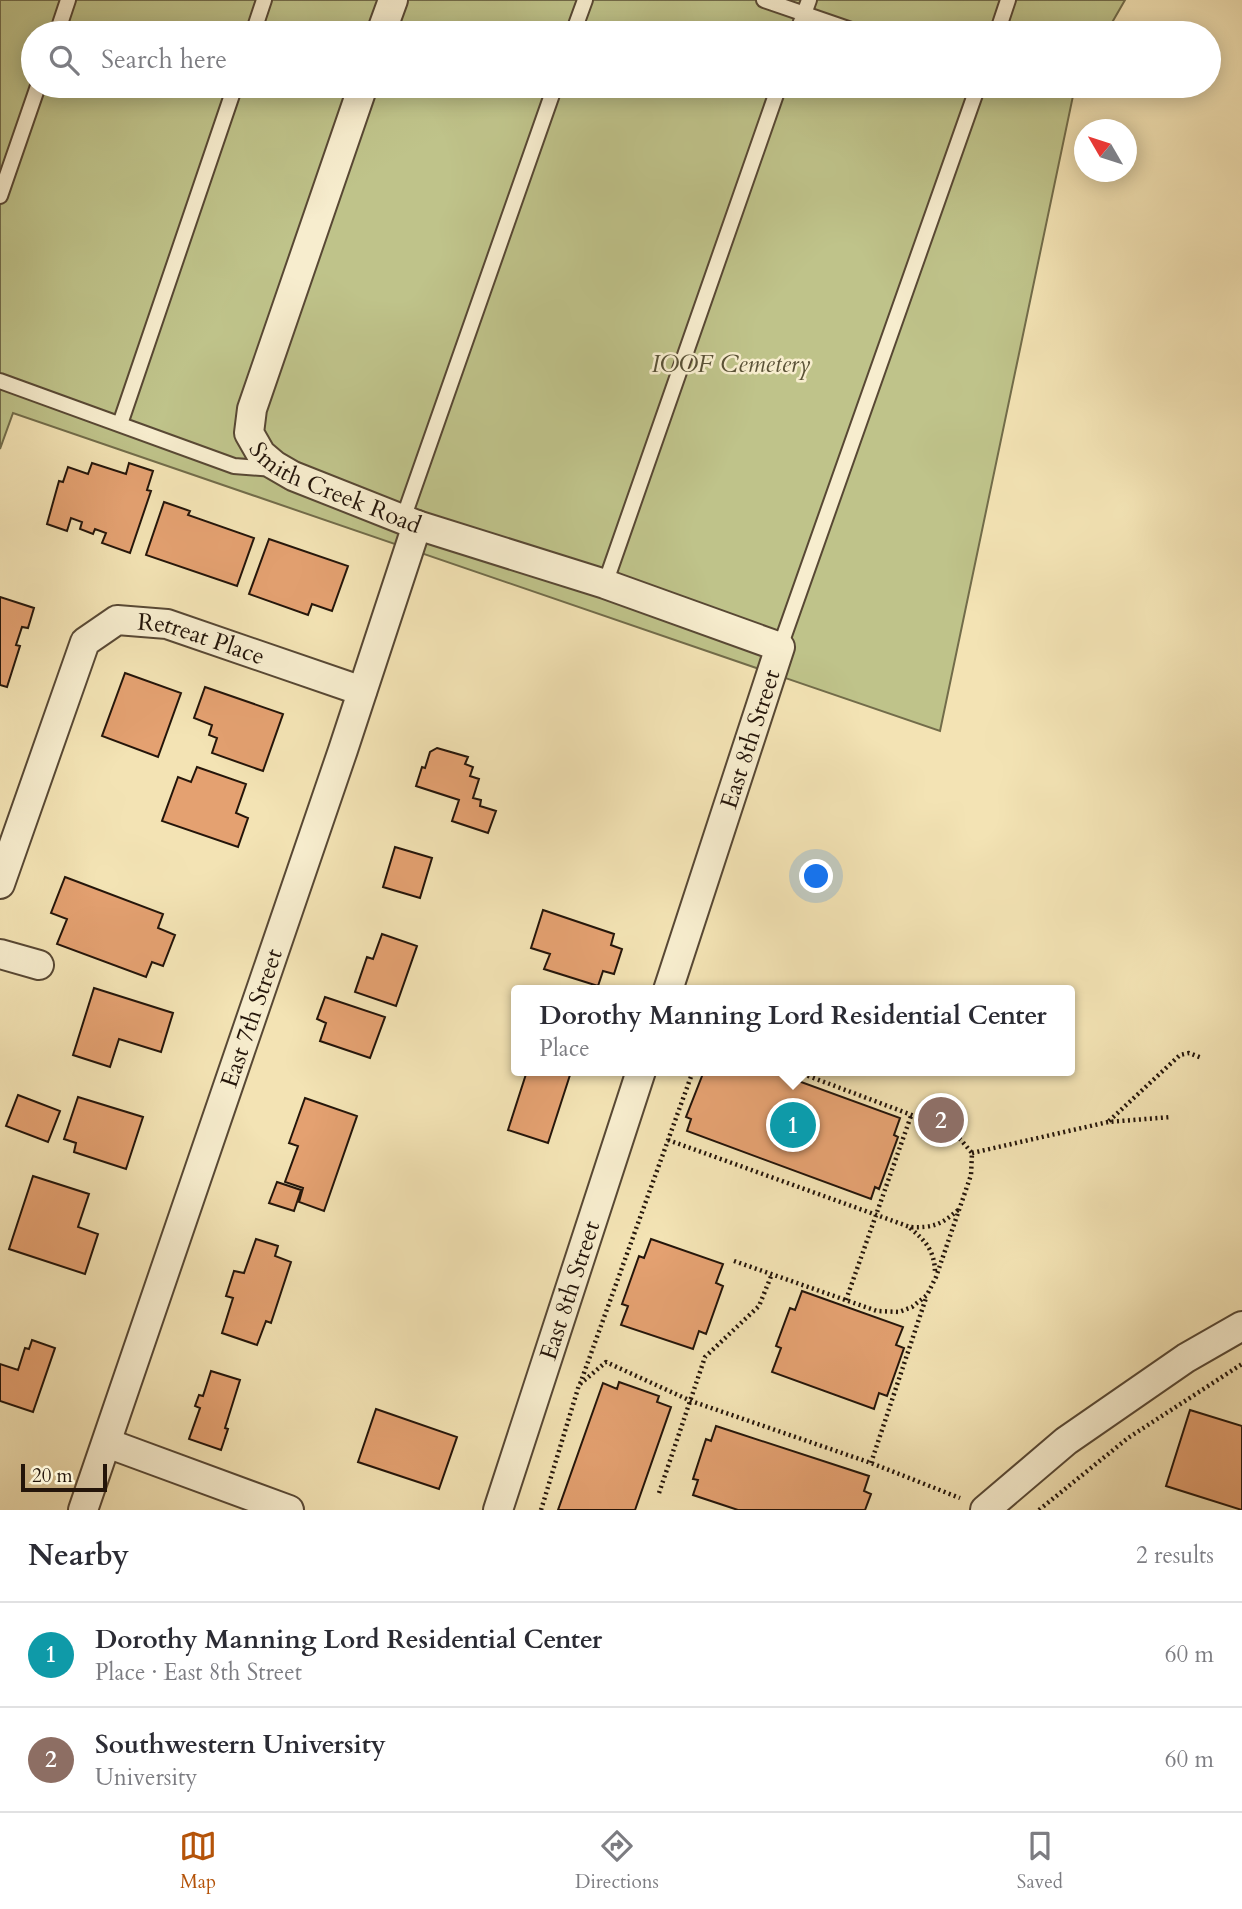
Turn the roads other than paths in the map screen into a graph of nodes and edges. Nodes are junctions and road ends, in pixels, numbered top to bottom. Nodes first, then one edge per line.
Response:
1 (68, 0) edge
2 (264, 0) edge
3 (393, 0) edge
4 (585, 0) edge
5 (764, 0) edge
6 (1008, 0) edge
7 (806, 7) edge
8 (61, 21) edge
9 (257, 21) edge
10 (385, 21) edge
11 (577, 21) edge
12 (835, 21) edge
13 (1000, 21) edge
14 (34, 98) edge
15 (231, 98) edge
16 (359, 98) edge
17 (551, 98) edge
18 (775, 98) edge
19 (974, 98) edge
20 (0, 196) edge
21 (0, 381) edge
22 (120, 424) junction
23 (282, 470) junction
24 (410, 522) junction
25 (605, 584) junction
26 (780, 647) junction
27 (362, 691) junction
28 (0, 884) edge
29 (0, 954) edge
30 (39, 965) dead end
31 (670, 985) edge
32 (640, 1076) edge
33 (1242, 1326) edge
34 (107, 1443) junction
35 (986, 1509) edge
36 (83, 1510) edge
37 (289, 1510) edge
38 (498, 1510) edge

1 - 8 lane
2 - 9 lane
3 - 10 street
4 - 11 lane
5 - 7 lane
6 - 13 lane
7 - 12 lane
14 - 20 lane
15 - 22 lane
16 - 23 street, Smith Creek Road
17 - 24 lane
18 - 25 lane
19 - 26 lane
21 - 22 lane
22 - 23 lane
23 - 24 street, Smith Creek Road
24 - 25 street, Smith Creek Road
24 - 27 street, East 7th Street
25 - 26 street, Smith Creek Road
26 - 31 street, East 8th Street
27 - 28 street, Retreat Place
27 - 34 street, East 7th Street
29 - 30 street
32 - 38 street, East 8th Street
33 - 35 street
34 - 36 street, East 7th Street
34 - 37 street

